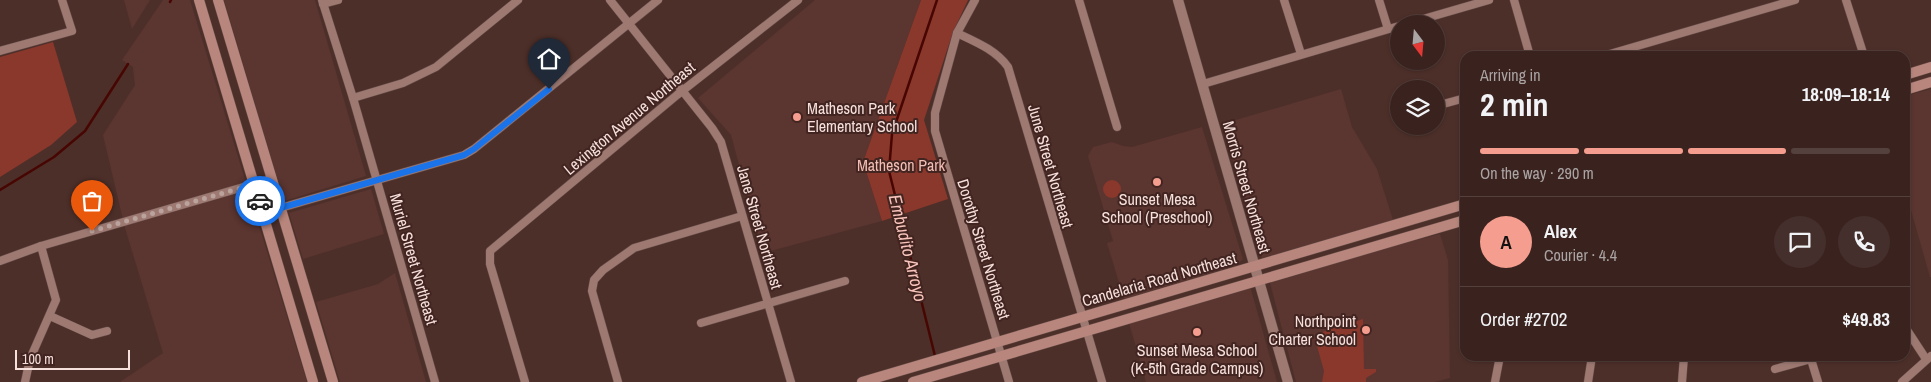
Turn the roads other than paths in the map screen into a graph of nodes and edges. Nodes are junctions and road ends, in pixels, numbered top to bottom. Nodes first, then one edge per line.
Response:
1 (62, 0) edge
2 (199, 0) edge
3 (218, 0) edge
4 (338, 0) edge
5 (518, 0) edge
6 (610, 0) edge
7 (658, 0) edge
8 (798, 0) edge
9 (975, 0) edge
10 (1079, 0) edge
11 (1178, 0) edge
12 (1284, 0) edge
13 (1379, 0) edge
14 (1488, 0) edge
15 (1514, 0) edge
16 (1795, 0) edge
17 (1846, 0) edge
18 (323, 2) edge
19 (1437, 15) edge
20 (629, 24) junction
21 (1388, 29) joint
22 (957, 33) junction
23 (0, 51) edge
24 (1529, 51) edge
25 (1620, 51) edge
26 (1862, 51) edge
27 (1301, 54) junction
28 (1931, 67) edge
29 (1910, 73) edge
30 (1931, 82) edge
31 (1202, 84) junction
32 (1910, 88) edge
33 (683, 91) junction
34 (353, 98) junction
35 (1460, 99) edge
36 (1445, 104) edge
37 (1117, 127) dead end
38 (271, 179) junction
39 (376, 181) junction
40 (255, 184) junction
41 (1460, 205) edge
42 (279, 208) junction
43 (263, 213) junction
44 (742, 216) junction
45 (1460, 221) edge
46 (41, 246) junction
47 (0, 261) edge
48 (1254, 266) junction
49 (1260, 280) junction
50 (845, 281) dead end
51 (768, 303) junction
52 (50, 316) junction
53 (1081, 317) junction
54 (701, 323) dead end
55 (107, 331) dead end
56 (1086, 331) junction
57 (1910, 333) edge
58 (997, 342) junction
59 (1002, 356) junction
60 (1929, 358) edge
61 (1499, 361) edge
62 (1591, 361) edge
63 (1684, 361) edge
64 (1799, 361) edge
65 (1811, 361) edge
66 (1776, 369) dead end
67 (25, 382) edge
68 (313, 382) edge
69 (333, 382) edge
70 (435, 382) edge
71 (525, 382) edge
72 (618, 382) edge
73 (791, 382) edge
74 (862, 382) edge
75 (913, 382) edge
76 (1009, 382) edge
77 (1102, 382) edge
78 (1288, 382) edge
79 (1495, 382) edge
80 (1588, 382) edge
81 (1682, 382) edge
82 (1818, 382) edge
83 (1902, 382) edge

1 - 23 street
2 - 40 main road
3 - 38 main road
4 - 18 street
5 - 34 street
6 - 20 street, Jane Street Northeast
7 - 20 street
8 - 33 street, Lexington Avenue Northeast
9 - 22 street, Dorothy Street Northeast
10 - 37 street
11 - 31 street, Morris Street Northeast
12 - 27 street
13 - 21 street
14 - 19 street
15 - 24 street
16 - 25 street
17 - 26 street
18 - 34 street, Muriel Street Northeast
20 - 33 street, Jane Street Northeast
20 - 39 street
21 - 27 street
22 - 53 street, June Street Northeast
22 - 58 street, Dorothy Street Northeast
27 - 31 street
28 - 29 main road
30 - 32 main road
31 - 48 street, Morris Street Northeast
33 - 44 street, Jane Street Northeast
33 - 71 street, Lexington Avenue Northeast
34 - 39 street, Muriel Street Northeast
35 - 36 street
38 - 40 street
38 - 42 main road
39 - 42 street
39 - 70 street, Muriel Street Northeast
40 - 43 main road
40 - 46 street
41 - 48 main road, Candelaria Road Northeast
42 - 43 street
42 - 69 main road
43 - 68 main road
44 - 51 street, Jane Street Northeast
44 - 72 street
45 - 49 main road, Candelaria Road Northeast
46 - 47 street
46 - 52 street
48 - 49 street, Morris Street Northeast
48 - 53 main road, Candelaria Road Northeast
49 - 56 main road, Candelaria Road Northeast
49 - 78 street, Morris Street Northeast
50 - 51 street
51 - 54 street
51 - 73 street, Jane Street Northeast
52 - 55 street
52 - 67 street
53 - 56 street, June Street Northeast
53 - 58 main road, Candelaria Road Northeast
56 - 59 main road, Candelaria Road Northeast
56 - 77 street, June Street Northeast
57 - 60 street
58 - 59 street, Dorothy Street Northeast
58 - 74 main road, Candelaria Road Northeast
59 - 75 main road, Candelaria Road Northeast
59 - 76 street, Dorothy Street Northeast
60 - 83 street
61 - 79 street
62 - 80 street
63 - 81 street
64 - 66 street
65 - 82 street

